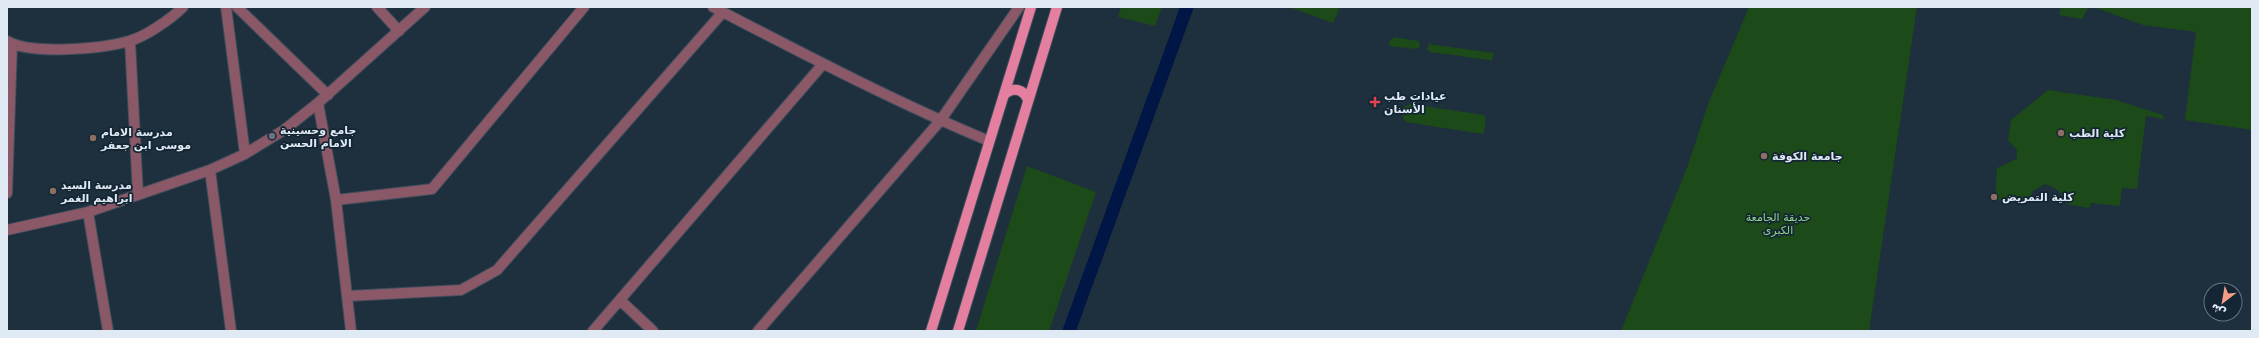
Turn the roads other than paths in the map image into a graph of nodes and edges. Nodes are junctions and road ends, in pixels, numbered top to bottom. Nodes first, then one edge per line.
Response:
1 (183, 7) edge
2 (226, 7) edge
3 (237, 7) edge
4 (377, 7) edge
5 (425, 7) edge
6 (584, 7) edge
7 (713, 7) edge
8 (1019, 7) edge
9 (1031, 7) edge
10 (1057, 7) edge
11 (723, 12) junction
12 (399, 31) junction
13 (130, 41) junction
14 (9, 43) edge
15 (823, 64) junction
16 (328, 95) junction
17 (1004, 95) junction
18 (1028, 100) junction
19 (318, 103) junction
20 (940, 120) junction
21 (990, 141) junction
22 (245, 154) junction
23 (210, 170) junction
24 (7, 193) edge
25 (138, 195) junction
26 (336, 200) junction
27 (88, 212) junction
28 (7, 230) edge
29 (348, 296) junction
30 (621, 301) junction
31 (108, 331) edge
32 (231, 331) edge
33 (351, 331) edge
34 (593, 331) edge
35 (653, 331) edge
36 (758, 331) edge
37 (931, 331) edge
38 (958, 331) edge

1 - 13 street
2 - 22 street
3 - 16 street
4 - 12 street
5 - 12 street
6 - 26 street
7 - 11 street
8 - 20 street
9 - 17 main road
10 - 18 main road
11 - 15 street
11 - 29 street
12 - 16 street
13 - 14 street
13 - 25 street
14 - 24 street
15 - 20 street
15 - 30 street
16 - 19 street
17 - 18 main road
17 - 21 main road
18 - 38 main road
19 - 22 street
19 - 26 street
20 - 21 street
20 - 36 street
21 - 37 main road
22 - 23 street
23 - 25 street
23 - 32 street
25 - 27 street
26 - 29 street
27 - 28 street
27 - 31 street
29 - 33 street
30 - 34 street
30 - 35 street

